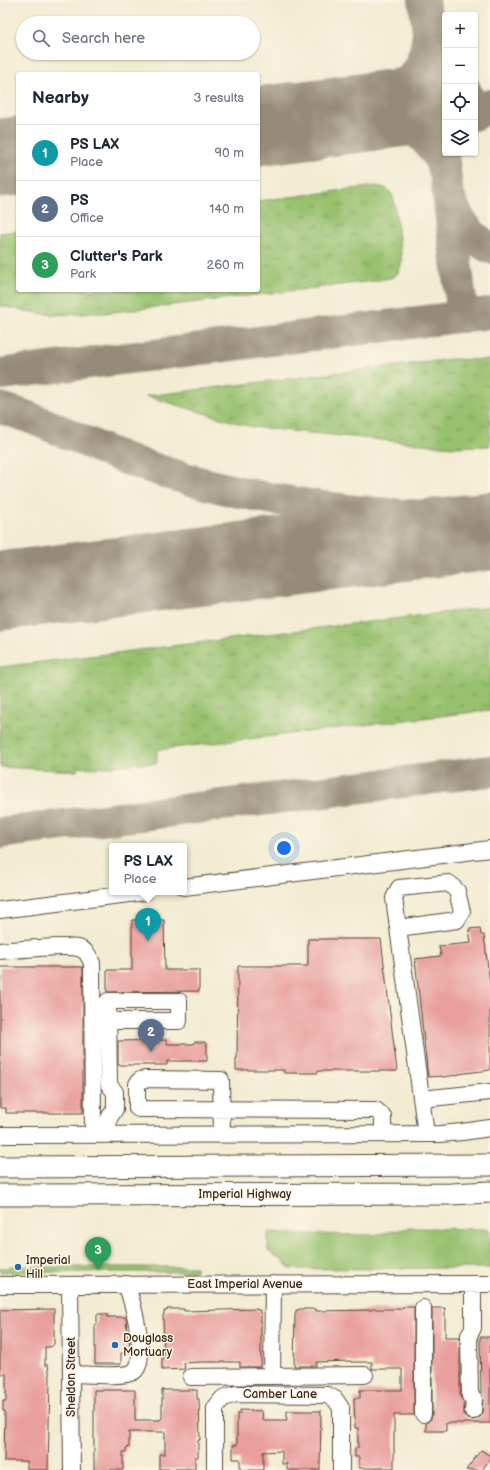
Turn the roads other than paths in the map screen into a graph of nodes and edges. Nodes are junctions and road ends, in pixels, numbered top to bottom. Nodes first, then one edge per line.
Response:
1 (490, 849) edge
2 (187, 887) edge
3 (121, 895) edge
4 (0, 910) edge
5 (398, 928) dead end
6 (0, 951) edge
7 (108, 1021) dead end
8 (490, 1092) edge
9 (421, 1099) junction
10 (220, 1109) junction
11 (301, 1110) junction
12 (490, 1128) edge
13 (101, 1134) junction
14 (222, 1134) junction
15 (302, 1134) junction
16 (383, 1134) junction
17 (426, 1134) junction
18 (0, 1135) edge
19 (490, 1165) edge
20 (0, 1167) edge
21 (490, 1192) edge
22 (0, 1195) edge
23 (126, 1284) junction
24 (273, 1284) junction
25 (423, 1284) junction
26 (473, 1284) junction
27 (490, 1284) edge
28 (0, 1285) edge
29 (70, 1285) junction
30 (72, 1374) junction
31 (365, 1375) dead end
32 (272, 1376) junction
33 (191, 1377) dead end
34 (473, 1405) dead end
35 (423, 1414) dead end
36 (72, 1470) edge
37 (215, 1470) edge
38 (340, 1470) edge

1 - 2 street
3 - 4 street
5 - 9 street
6 - 13 street
7 - 13 street
8 - 9 street
9 - 17 street
10 - 10 street
10 - 11 street
10 - 14 street
11 - 15 street
11 - 16 street
12 - 17 street
13 - 14 street
13 - 18 street
14 - 15 street
15 - 16 street
16 - 17 street
19 - 20 main road
21 - 22 main road, Imperial Highway
23 - 24 street, East Imperial Avenue
23 - 29 street, East Imperial Avenue
23 - 30 street
24 - 25 street, East Imperial Avenue
24 - 32 street
25 - 26 street, East Imperial Avenue
25 - 35 street
26 - 27 street, East Imperial Avenue
26 - 34 street
28 - 29 street, East Imperial Avenue
29 - 30 street, Sheldon Street
30 - 36 street, Sheldon Street
31 - 32 street
32 - 33 street
37 - 38 street, Camber Lane

